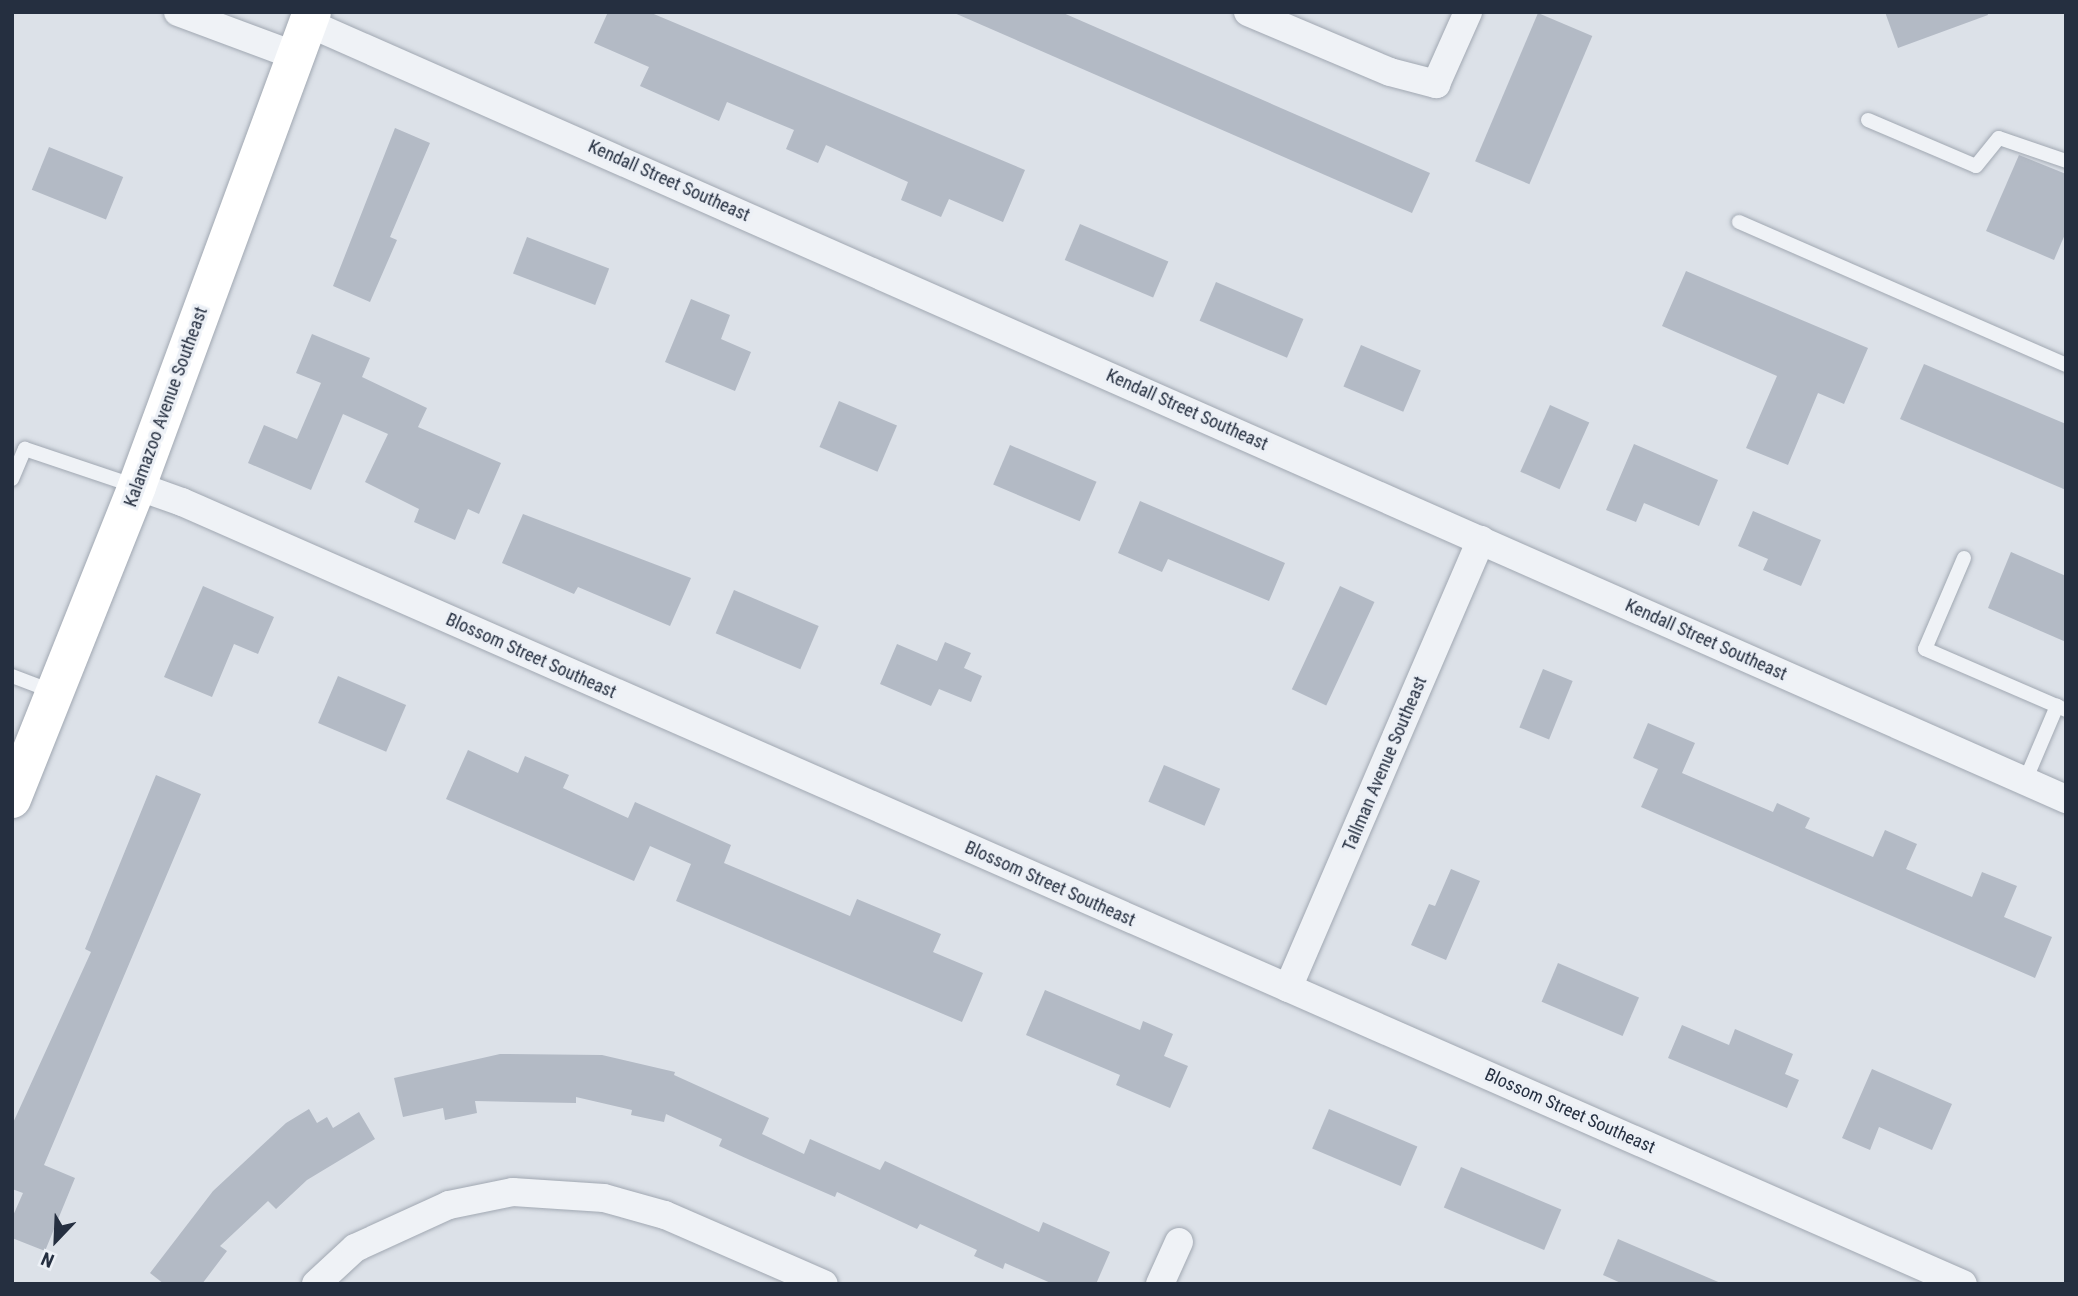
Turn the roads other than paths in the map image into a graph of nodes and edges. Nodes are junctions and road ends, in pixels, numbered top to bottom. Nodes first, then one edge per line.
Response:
1 (178, 12) edge
2 (1248, 12) edge
3 (1468, 12) edge
4 (306, 30) edge
5 (1868, 120) dead end
6 (2066, 161) edge
7 (1739, 222) dead end
8 (2066, 365) edge
9 (18, 446) edge
10 (12, 479) edge
11 (137, 486) junction
12 (1481, 540) junction
13 (1964, 558) dead end
14 (12, 676) edge
15 (55, 693) junction
16 (2061, 708) edge
17 (2025, 781) junction
18 (12, 799) edge
19 (2066, 799) edge
20 (1289, 988) junction
21 (1179, 1242) dead end
22 (316, 1284) edge
23 (824, 1284) edge
24 (1160, 1284) edge
25 (1963, 1284) edge

1 - 4 street, Kendall Street Southeast
2 - 3 street
4 - 11 main road, Kalamazoo Avenue Southeast
4 - 12 street, Kendall Street Southeast
5 - 6 lane
7 - 8 lane
9 - 10 lane
9 - 11 lane
11 - 15 main road, Kalamazoo Avenue Southeast
11 - 20 street, Blossom Street Southeast
12 - 17 street, Kendall Street Southeast
12 - 20 street, Tallman Avenue Southeast
13 - 16 lane
14 - 15 lane
15 - 18 main road, Kalamazoo Avenue Southeast
16 - 17 lane
17 - 19 street, Kendall Street Southeast
20 - 25 street, Blossom Street Southeast
21 - 24 street
22 - 23 street

